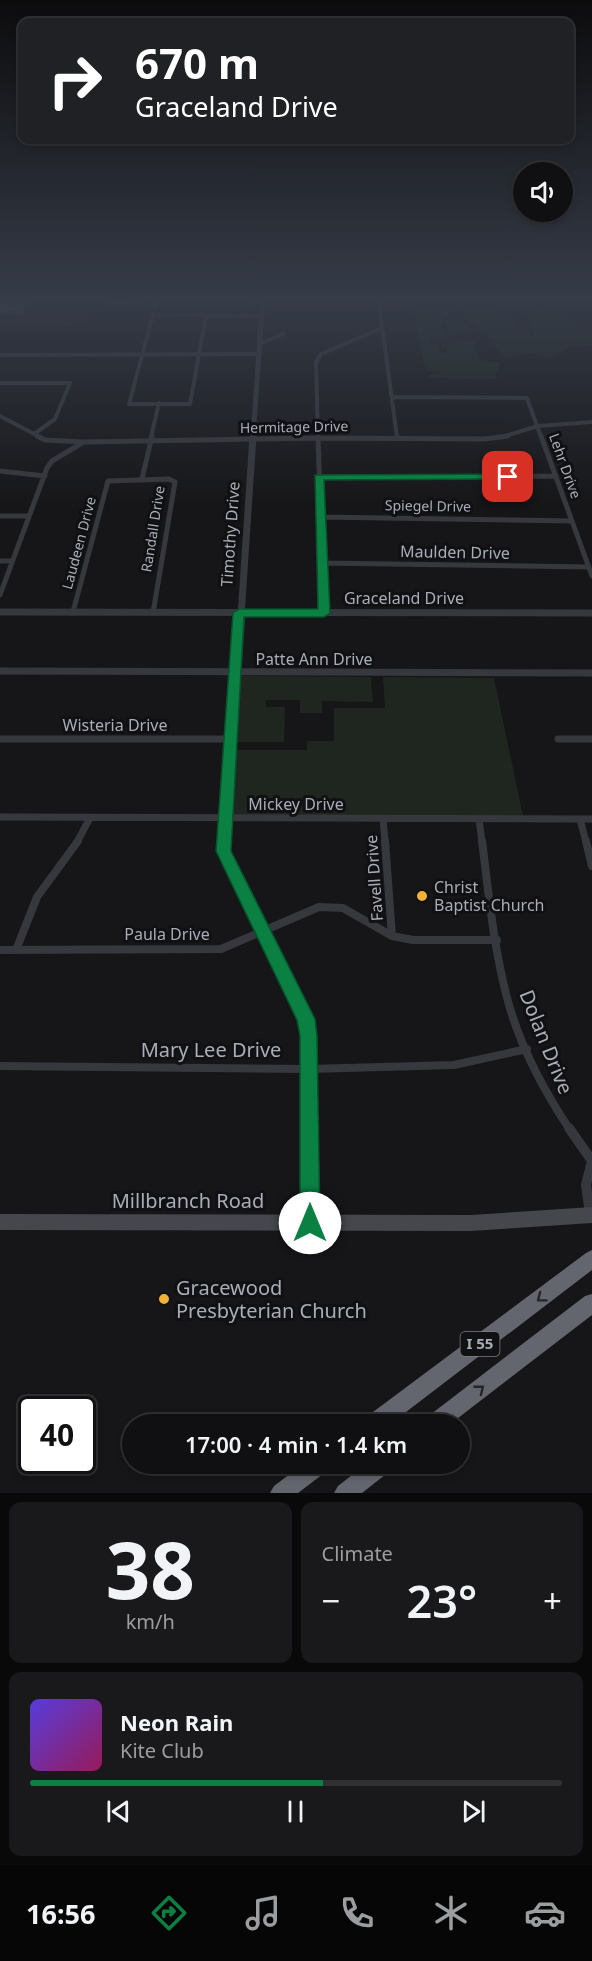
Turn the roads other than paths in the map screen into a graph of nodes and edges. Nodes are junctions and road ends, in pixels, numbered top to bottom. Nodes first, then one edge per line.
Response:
1 (139, 366) edge
2 (198, 366) edge
3 (257, 366) edge
4 (316, 366) edge
5 (388, 366) edge
6 (0, 383) edge
7 (392, 396) junction
8 (159, 403) junction
9 (0, 416) edge
10 (592, 422) edge
11 (537, 426) junction
12 (34, 434) junction
13 (319, 438) junction
14 (397, 438) junction
15 (252, 439) junction
16 (151, 440) junction
17 (84, 442) junction
18 (0, 471) edge
19 (45, 476) junction
20 (556, 476) junction
21 (319, 477) junction
22 (142, 479) junction
23 (0, 516) edge
24 (28, 516) junction
25 (321, 517) junction
26 (572, 521) junction
27 (0, 561) edge
28 (12, 561) junction
29 (322, 563) junction
30 (589, 567) junction
31 (592, 576) edge
32 (0, 595) edge
33 (0, 612) edge
34 (73, 612) junction
35 (153, 613) junction
36 (239, 613) junction
37 (324, 613) junction
38 (592, 613) edge
39 (0, 671) edge
40 (235, 672) junction
41 (592, 673) edge
42 (0, 739) edge
43 (230, 739) junction
44 (558, 739) dead end
45 (592, 739) edge
46 (0, 818) edge
47 (90, 818) junction
48 (225, 818) junction
49 (383, 818) junction
50 (479, 819) junction
51 (580, 819) junction
52 (592, 819) edge
53 (592, 866) edge
54 (263, 933) junction
55 (392, 936) junction
56 (497, 940) junction
57 (0, 950) edge
58 (16, 950) junction
59 (527, 1049) junction
60 (0, 1066) edge
61 (309, 1069) junction
62 (592, 1161) edge
63 (591, 1215) edge
64 (0, 1222) edge
65 (310, 1223) junction
66 (590, 1261) edge
67 (592, 1303) edge
68 (387, 1414) edge
69 (447, 1414) edge
70 (307, 1474) edge
71 (371, 1474) edge
72 (352, 1489) edge
73 (281, 1493) edge

1 - 8 street
2 - 8 street
3 - 15 street, Timothy Drive
4 - 13 street
5 - 7 street
6 - 12 street
7 - 11 street, Lehr Drive
7 - 14 street
8 - 16 street
9 - 12 street, Hermitage Drive
10 - 11 street, Hermitage Drive
11 - 14 street, Hermitage Drive
11 - 20 street, Lehr Drive
12 - 17 street, Hermitage Drive
13 - 14 street, Hermitage Drive
13 - 15 street, Hermitage Drive
13 - 21 street
15 - 16 street, Hermitage Drive
15 - 36 street, Timothy Drive
16 - 17 street, Hermitage Drive
16 - 22 street
17 - 19 street
18 - 19 street
19 - 24 street
20 - 21 street
20 - 26 street, Lehr Drive
21 - 25 street
22 - 34 street, Laudeen Drive
22 - 35 street, Randall Drive
23 - 24 street
24 - 28 street
25 - 26 street, Spiegel Drive
25 - 29 street
26 - 30 street, Lehr Drive
27 - 28 street
28 - 32 street
29 - 30 street, Maulden Drive
29 - 37 street
30 - 31 street, Lehr Drive
33 - 34 street, Graceland Drive
34 - 35 street, Graceland Drive
35 - 36 street, Graceland Drive
36 - 37 street, Graceland Drive
36 - 40 street, Timothy Drive
37 - 38 street, Graceland Drive
39 - 40 street, Patte Ann Drive
40 - 41 street, Patte Ann Drive
40 - 43 street, Timothy Drive
42 - 43 street, Wisteria Drive
43 - 48 street, Timothy Drive
44 - 45 street
46 - 47 street, Mickey Drive
47 - 48 street, Mickey Drive
47 - 58 street
48 - 49 street, Mickey Drive
48 - 54 street, Timothy Drive
49 - 50 street, Mickey Drive
49 - 55 street, Favell Drive
50 - 51 street, Mickey Drive
50 - 56 street, Dolan Drive
51 - 52 street, Mickey Drive
51 - 53 street
54 - 55 street, Paula Drive
54 - 58 street, Paula Drive
54 - 61 street, Timothy Drive
55 - 56 street, Paula Drive
56 - 59 street, Dolan Drive
57 - 58 street, Paula Drive
59 - 61 street, Mary Lee Drive
59 - 62 street, Dolan Drive
60 - 61 street, Mary Lee Drive
61 - 65 street, Timothy Drive
62 - 63 street
63 - 65 main road, Millbranch Road
64 - 65 main road, Millbranch Road
66 -> 68 highway, I 55
69 -> 67 highway, I 55
70 - 73 highway
71 - 72 highway

